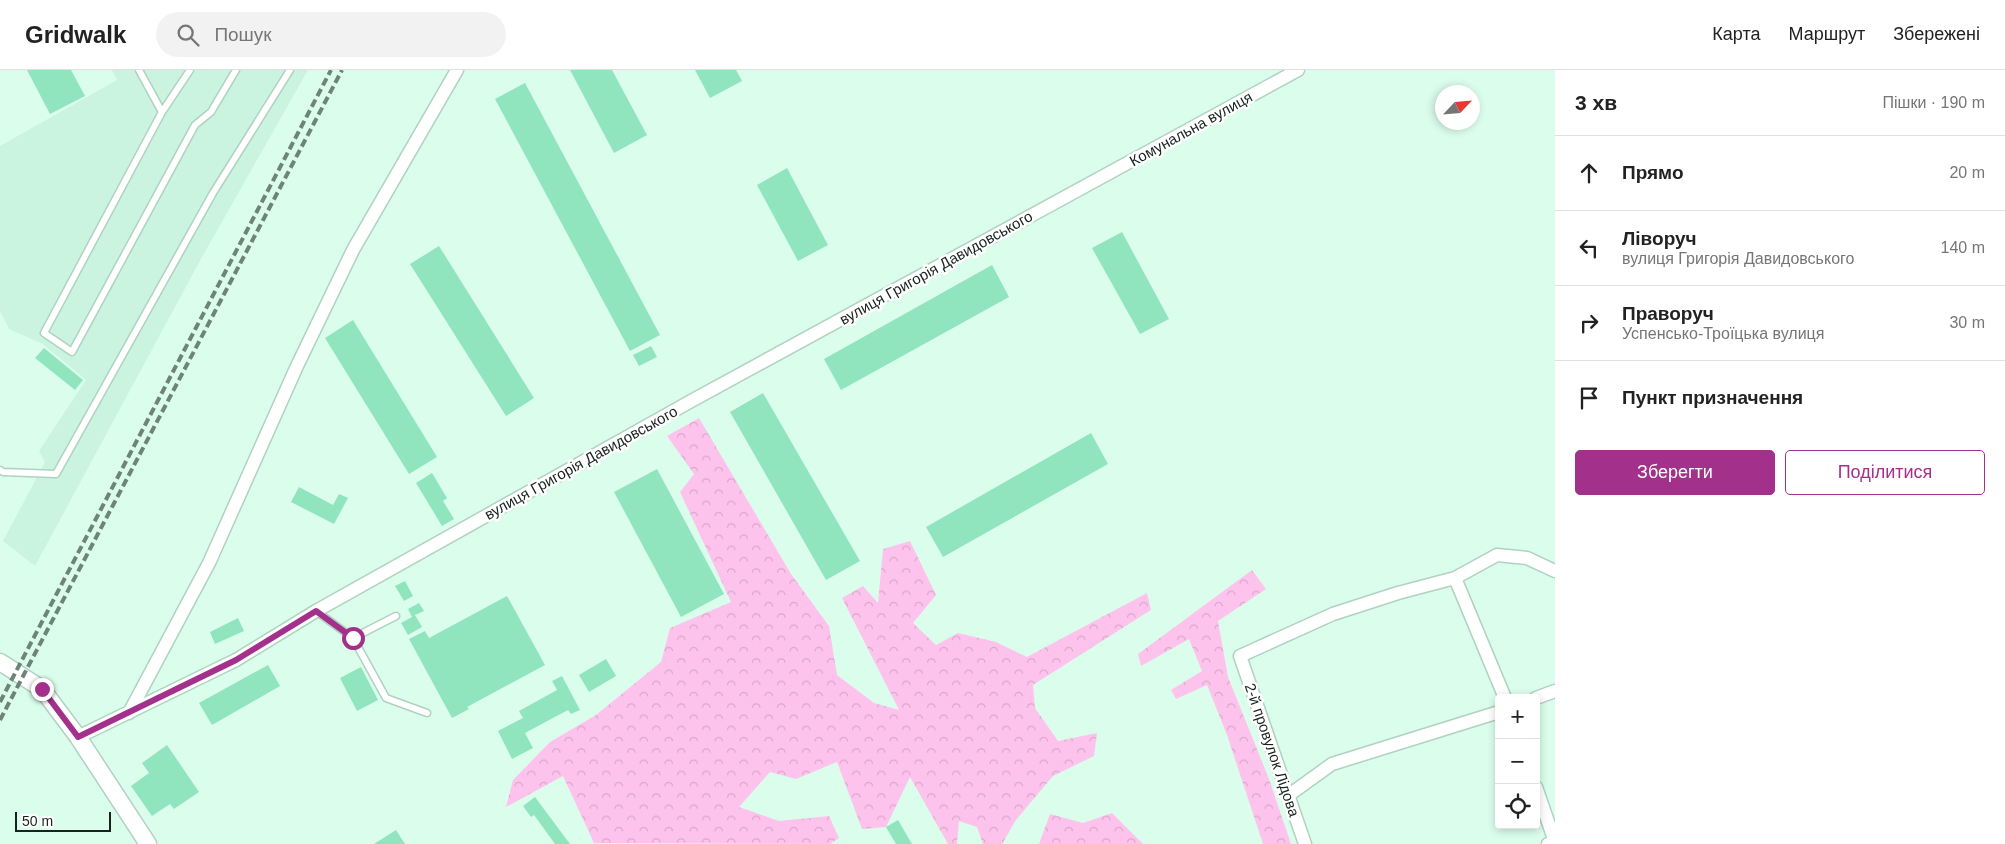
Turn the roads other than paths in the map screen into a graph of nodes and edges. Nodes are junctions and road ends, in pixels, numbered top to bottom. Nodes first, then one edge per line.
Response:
1 (139, 70) edge
2 (190, 70) edge
3 (236, 70) edge
4 (290, 70) edge
5 (457, 70) edge
6 (1298, 70) edge
7 (162, 112) junction
8 (1084, 187) joint
9 (0, 470) edge
10 (1555, 571) edge
11 (1455, 578) junction
12 (316, 611) junction
13 (396, 616) dead end
14 (353, 638) junction
15 (0, 662) edge
16 (1555, 691) edge
17 (1503, 694) edge
18 (1540, 697) edge
19 (128, 713) junction
20 (427, 713) dead end
21 (1495, 713) edge
22 (78, 737) junction
23 (1288, 795) junction
24 (1540, 799) edge
25 (1555, 842) edge
26 (148, 844) edge
27 (1305, 844) edge
28 (1548, 844) edge

1 - 7 lane
2 - 7 lane
3 - 7 lane
4 - 9 lane
5 - 19 street
6 - 8 street, Комунальна вулиця
8 - 12 street, вулиця Григорія Давидовського
10 - 11 street
11 - 17 street
11 - 23 street, 2-й провулок Лідова
12 - 14 lane
12 - 19 street, вулиця Григорія Давидовського
13 - 14 lane
14 - 20 lane
15 - 22 main road
16 - 18 street
19 - 22 street, вулиця Григорія Давидовського
21 - 23 street
22 - 26 main road
23 - 27 street, 2-й провулок Лідова
24 - 25 street
25 - 28 street

